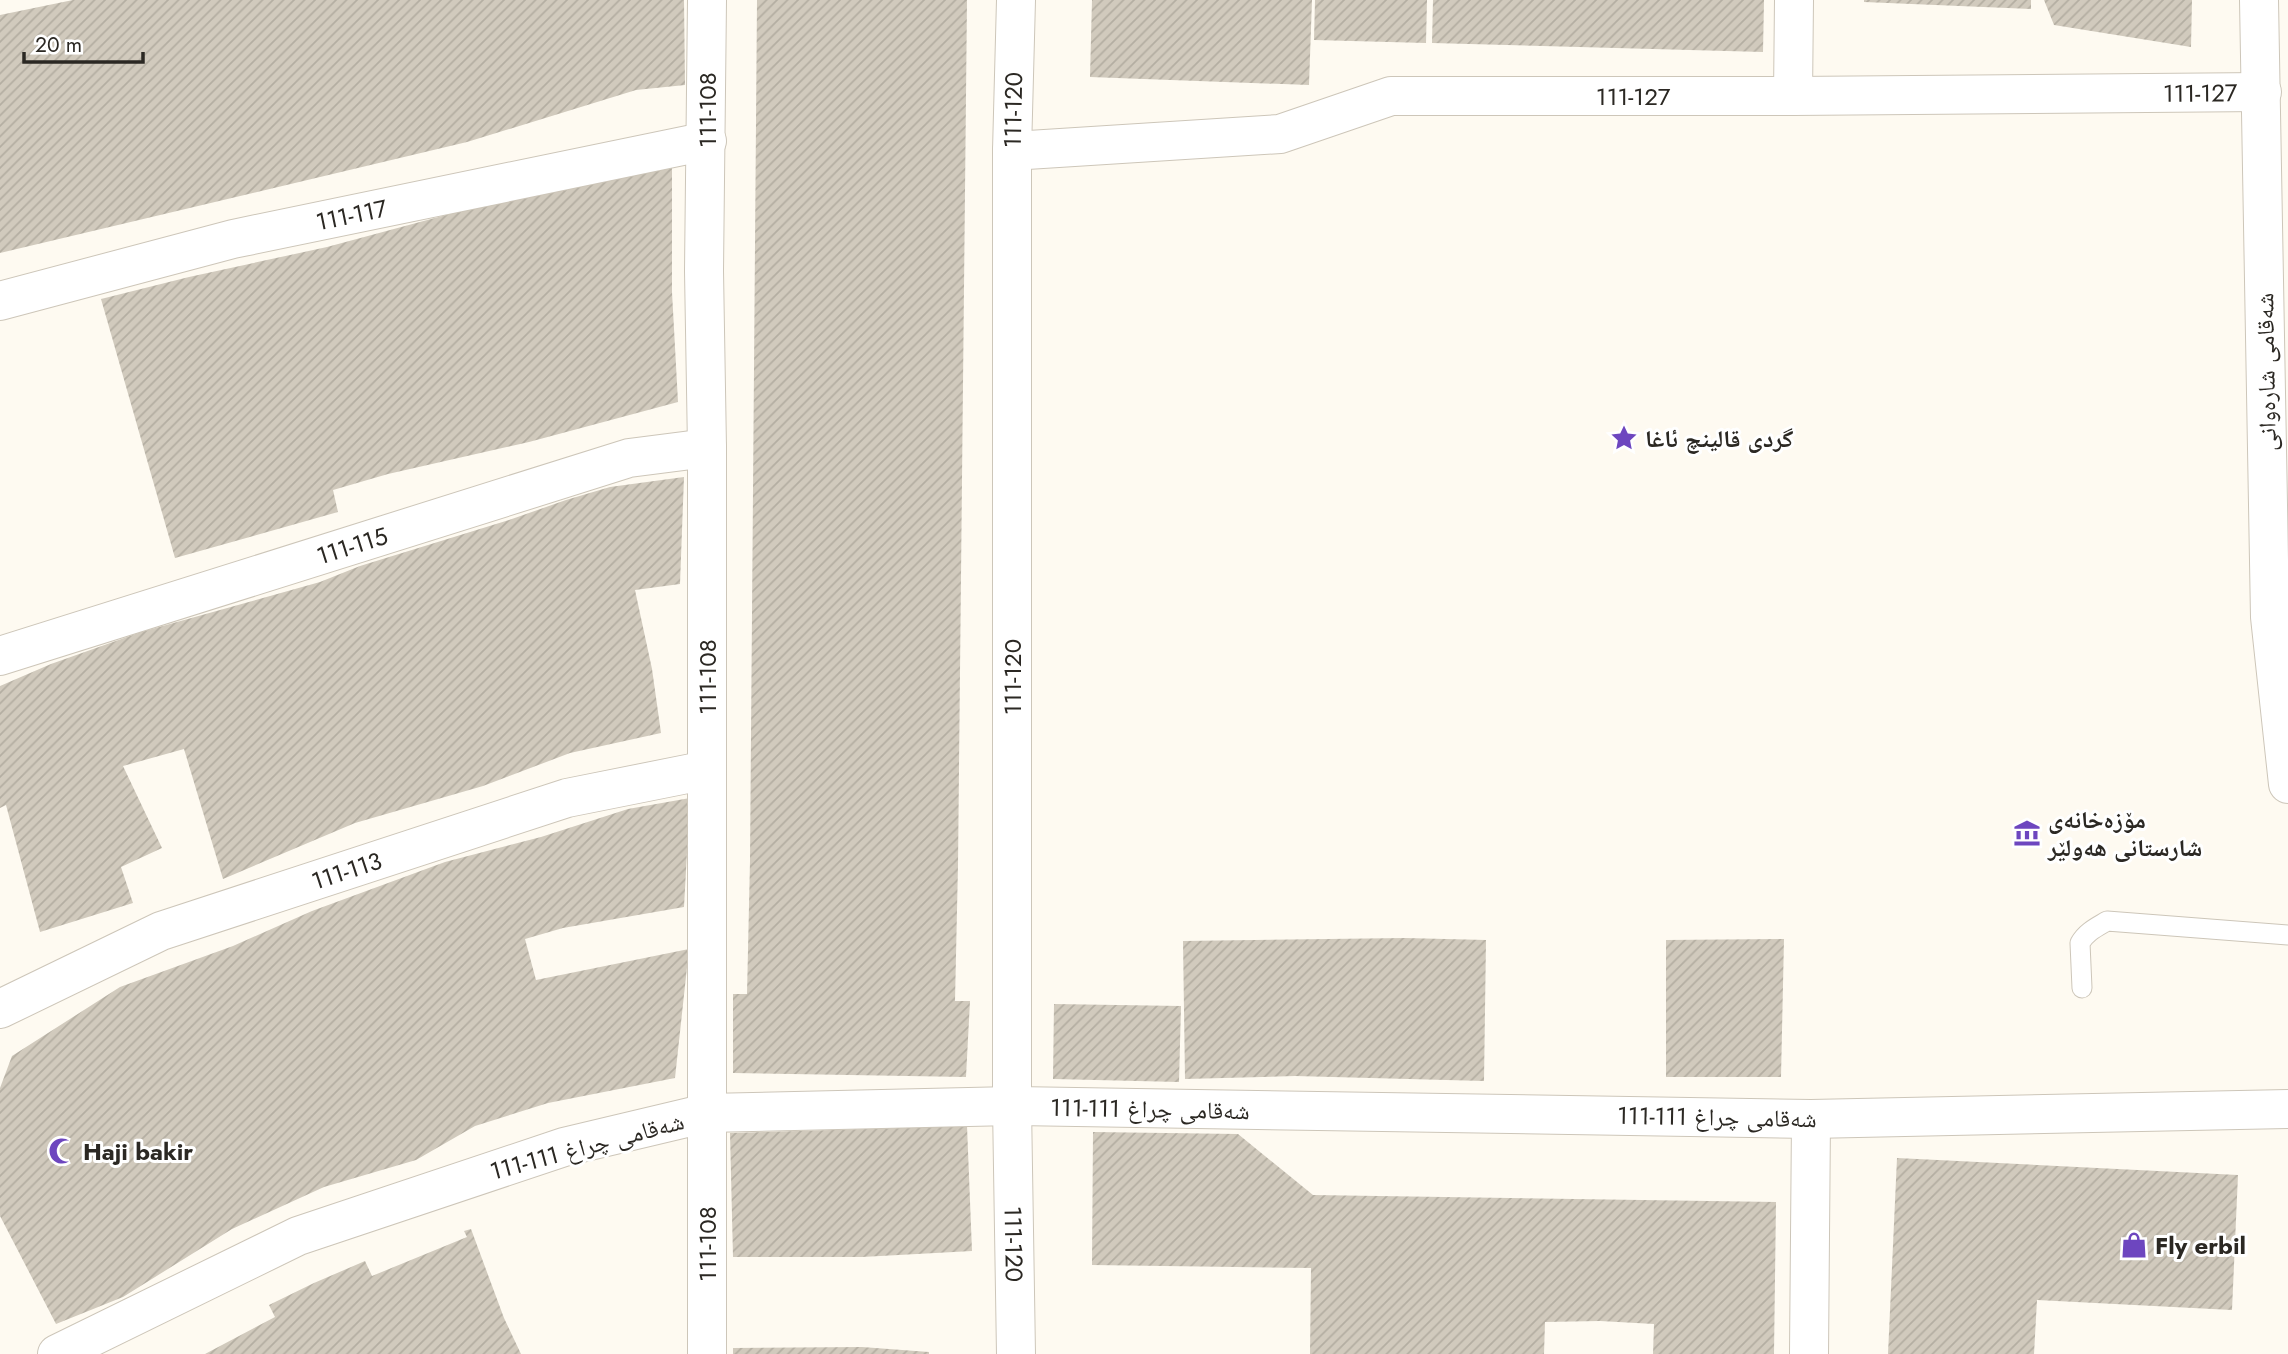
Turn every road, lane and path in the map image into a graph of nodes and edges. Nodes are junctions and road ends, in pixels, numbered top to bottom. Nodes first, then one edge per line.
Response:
1 (707, 0) edge
2 (1016, 0) edge
3 (1794, 0) edge
4 (2259, 0) edge
5 (2262, 92) junction
6 (1793, 96) junction
7 (707, 141) junction
8 (1012, 151) junction
9 (0, 301) edge
10 (707, 448) junction
11 (0, 656) edge
12 (707, 770) junction
13 (2288, 785) edge
14 (2288, 935) edge
15 (2082, 988) dead end
16 (0, 1009) edge
17 (1012, 1107) junction
18 (2288, 1109) edge
19 (707, 1113) junction
20 (1811, 1119) junction
21 (703, 1351) edge
22 (57, 1354) edge
23 (1016, 1354) edge
24 (1809, 1354) edge

1 - 7 street, 111-108
2 - 8 street, 111-120
3 - 6 street
4 - 5 street, شەقامی شارەوانی
5 - 6 street, 111-127
5 - 13 street, شەقامی شارەوانی
6 - 8 street, 111-127
7 - 9 street, 111-117
7 - 10 street, 111-108
8 - 17 street, 111-120
10 - 11 street, 111-115
10 - 12 street, 111-108
12 - 16 street, 111-113
12 - 19 street, 111-108
14 - 15 lane
17 - 19 street, شەقامی چراغ 111-111
17 - 20 street, شەقامی چراغ 111-111
17 - 23 street, 111-120
18 - 20 street, شەقامی چراغ 111-111
19 - 21 street, 111-108
19 - 22 street, شەقامی چراغ 111-111
20 - 24 street

